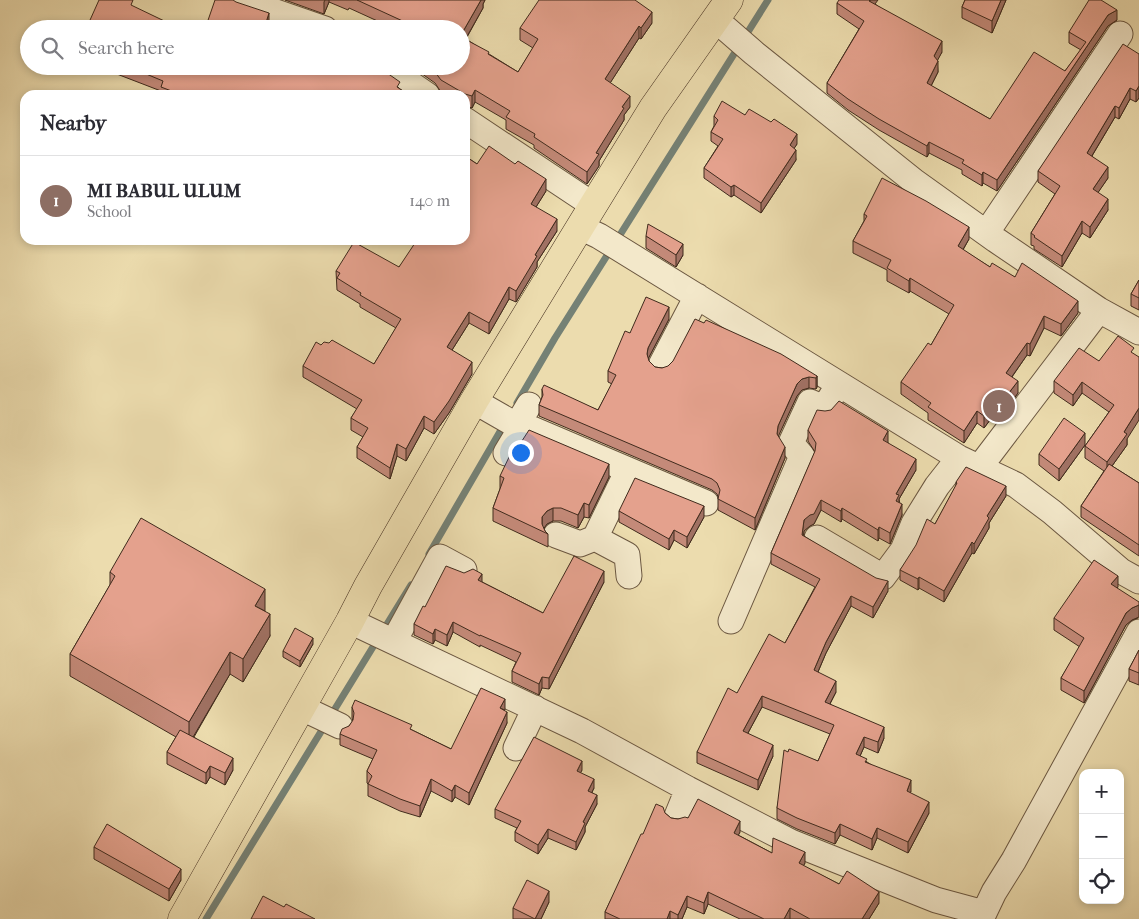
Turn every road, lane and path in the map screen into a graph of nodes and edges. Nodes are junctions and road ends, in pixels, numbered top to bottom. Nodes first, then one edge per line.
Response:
1 (244, 0) edge
2 (725, 18) edge
3 (299, 20) edge
4 (1120, 34) dead end
5 (398, 75) edge
6 (419, 90) edge
7 (470, 124) edge
8 (591, 223) junction
9 (987, 232) junction
10 (697, 296) junction
11 (1099, 310) junction
12 (1139, 332) edge
13 (661, 365) dead end
14 (839, 384) junction
15 (474, 401) junction
16 (516, 418) junction
17 (506, 453) dead end
18 (969, 463) junction
19 (628, 470) junction
20 (706, 503) dead end
21 (556, 535) dead end
22 (595, 538) junction
23 (817, 538) dead end
24 (464, 570) dead end
25 (628, 576) dead end
26 (1139, 580) edge
27 (731, 621) dead end
28 (356, 624) junction
29 (1139, 632) edge
30 (398, 643) junction
31 (535, 708) junction
32 (516, 748) dead end
33 (688, 789) junction
34 (677, 816) dead end
35 (182, 919) edge

1 - 3 street
2 - 8 main road
2 - 9 street
4 - 9 street
5 - 6 street
7 - 8 street
8 - 10 street
8 - 15 main road
9 - 11 street
10 - 13 street
10 - 14 street
11 - 12 street
11 - 18 street
14 - 18 street
14 - 27 street
15 - 16 street
15 - 28 main road
16 - 17 street
16 - 19 street
18 - 23 street
18 - 26 street
19 - 20 street
19 - 22 street
21 - 22 street
22 - 25 street
24 - 30 street
28 - 30 street
28 - 35 main road
29 - 33 street
30 - 31 street
31 - 32 street
31 - 33 street
33 - 34 street

